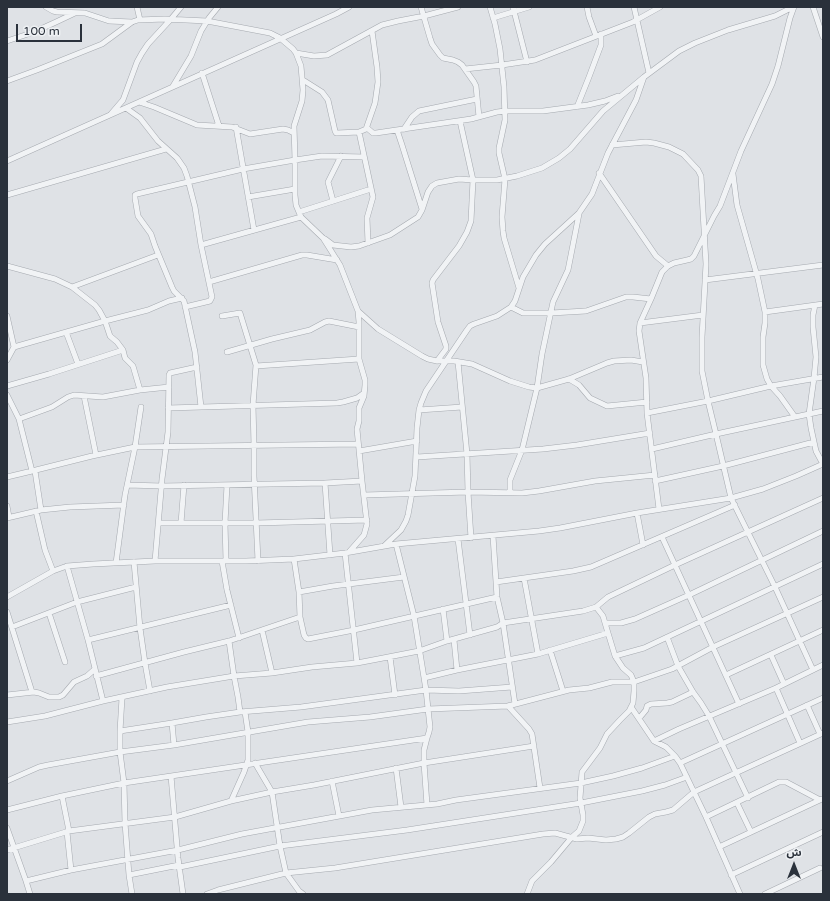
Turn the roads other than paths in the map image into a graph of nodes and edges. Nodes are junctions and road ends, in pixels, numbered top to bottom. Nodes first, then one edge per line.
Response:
1 (46, 7) edge
2 (137, 7) edge
3 (181, 7) edge
4 (218, 7) edge
5 (349, 7) edge
6 (421, 7) edge
7 (458, 7) edge
8 (490, 7) edge
9 (529, 7) edge
10 (587, 7) edge
11 (634, 7) edge
12 (660, 7) edge
13 (794, 7) edge
14 (813, 7) edge
15 (514, 9) edge
16 (77, 12) junction
17 (424, 16) junction
18 (493, 18) junction
19 (171, 19) junction
20 (140, 20) junction
21 (637, 20) junction
22 (207, 21) junction
23 (132, 22) junction
24 (372, 31) junction
25 (598, 35) junction
26 (823, 36) edge
27 (280, 38) junction
28 (7, 40) edge
29 (296, 53) junction
30 (527, 62) junction
31 (502, 65) junction
32 (465, 69) junction
33 (649, 73) junction
34 (202, 74) junction
35 (644, 77) junction
36 (303, 80) junction
37 (7, 81) edge
38 (173, 87) junction
39 (623, 95) junction
40 (477, 99) junction
41 (139, 102) junction
42 (577, 107) junction
43 (126, 108) junction
44 (505, 111) junction
45 (110, 115) junction
46 (479, 117) junction
47 (460, 121) junction
48 (219, 126) junction
49 (236, 127) junction
50 (367, 128) junction
51 (404, 129) junction
52 (397, 130) junction
53 (359, 132) junction
54 (294, 133) junction
55 (612, 145) junction
56 (166, 148) junction
57 (341, 156) junction
58 (364, 157) junction
59 (295, 160) junction
60 (7, 161) edge
61 (243, 169) junction
62 (599, 173) junction
63 (732, 174) junction
64 (505, 179) junction
65 (473, 180) junction
66 (189, 182) junction
67 (295, 189) junction
68 (371, 189) junction
69 (7, 195) edge
70 (248, 197) junction
71 (333, 201) junction
72 (422, 210) junction
73 (579, 213) junction
74 (300, 214) junction
75 (254, 230) junction
76 (704, 235) junction
77 (323, 238) junction
78 (368, 243) junction
79 (201, 245) junction
80 (158, 254) junction
81 (337, 260) junction
82 (823, 265) edge
83 (7, 266) edge
84 (668, 266) junction
85 (756, 273) junction
86 (706, 280) junction
87 (209, 282) junction
88 (72, 287) junction
89 (519, 289) junction
90 (182, 298) junction
91 (651, 300) junction
92 (823, 304) edge
93 (815, 305) junction
94 (185, 307) junction
95 (511, 307) junction
96 (358, 311) junction
97 (765, 312) junction
98 (551, 313) junction
99 (703, 315) junction
100 (7, 316) edge
101 (222, 316) dead end
102 (105, 321) junction
103 (640, 323) junction
104 (359, 327) junction
105 (66, 332) junction
106 (249, 345) junction
107 (14, 347) junction
108 (123, 350) junction
109 (227, 352) dead end
110 (359, 359) junction
111 (7, 360) edge
112 (437, 360) junction
113 (447, 361) junction
114 (458, 362) junction
115 (643, 362) junction
116 (78, 364) junction
117 (256, 366) junction
118 (197, 368) junction
119 (823, 377) edge
120 (814, 378) junction
121 (569, 379) junction
122 (7, 386) edge
123 (771, 386) junction
124 (169, 387) junction
125 (537, 388) junction
126 (140, 390) junction
127 (364, 393) junction
128 (7, 395) edge
129 (84, 396) junction
130 (708, 401) junction
131 (647, 402) junction
132 (253, 405) junction
133 (140, 407) dead end
134 (200, 407) junction
135 (462, 407) junction
136 (168, 408) junction
137 (419, 410) junction
138 (823, 411) edge
139 (647, 413) junction
140 (809, 414) junction
141 (795, 417) junction
142 (19, 419) junction
143 (650, 433) junction
144 (716, 434) junction
145 (417, 441) junction
146 (814, 442) junction
147 (358, 444) junction
148 (254, 446) junction
149 (135, 447) junction
150 (166, 447) junction
151 (652, 449) junction
152 (522, 450) junction
153 (359, 451) junction
154 (467, 454) junction
155 (96, 455) junction
156 (416, 457) junction
157 (823, 464) edge
158 (723, 466) junction
159 (33, 471) junction
160 (655, 475) junction
161 (7, 477) edge
162 (362, 481) junction
163 (655, 481) junction
164 (255, 484) junction
165 (325, 484) junction
166 (127, 485) junction
167 (184, 485) junction
168 (228, 485) junction
169 (162, 486) junction
170 (468, 492) junction
171 (510, 493) junction
172 (412, 494) junction
173 (364, 495) junction
174 (731, 498) junction
175 (823, 498) edge
176 (124, 505) junction
177 (735, 505) junction
178 (7, 506) edge
179 (659, 509) junction
180 (39, 511) junction
181 (637, 513) junction
182 (8, 518) edge
183 (328, 520) junction
184 (367, 520) junction
185 (159, 523) junction
186 (181, 523) junction
187 (225, 523) junction
188 (256, 523) junction
189 (748, 532) junction
190 (823, 532) edge
191 (492, 536) junction
192 (662, 537) junction
193 (471, 538) junction
194 (458, 539) junction
195 (396, 544) junction
196 (644, 545) junction
197 (384, 546) junction
198 (347, 553) junction
199 (330, 555) junction
200 (294, 559) junction
201 (155, 561) junction
202 (258, 561) junction
203 (762, 561) junction
204 (134, 562) junction
205 (224, 562) junction
206 (116, 563) junction
207 (823, 564) edge
208 (675, 565) junction
209 (67, 566) junction
210 (53, 571) junction
211 (404, 577) junction
212 (524, 578) junction
213 (496, 582) junction
214 (349, 584) junction
215 (136, 587) junction
216 (775, 587) junction
217 (299, 592) junction
218 (689, 595) junction
219 (7, 597) edge
220 (497, 597) junction
221 (823, 597) edge
222 (78, 602) junction
223 (466, 604) junction
224 (231, 605) junction
225 (596, 607) junction
226 (443, 610) junction
227 (7, 612) edge
228 (49, 613) junction
229 (786, 614) junction
230 (414, 616) junction
231 (300, 618) junction
232 (531, 618) junction
233 (701, 621) junction
234 (503, 623) junction
235 (605, 623) junction
236 (12, 627) junction
237 (140, 628) junction
238 (262, 630) junction
239 (354, 630) junction
240 (823, 630) edge
241 (608, 633) junction
242 (470, 635) junction
243 (667, 637) junction
244 (239, 638) junction
245 (88, 640) junction
246 (454, 640) junction
247 (229, 641) junction
248 (448, 641) junction
249 (799, 641) junction
250 (713, 647) junction
251 (419, 650) junction
252 (550, 650) junction
253 (538, 654) junction
254 (771, 655) junction
255 (615, 656) junction
256 (390, 657) junction
257 (508, 660) junction
258 (65, 662) dead end
259 (145, 663) junction
260 (357, 663) junction
261 (823, 665) edge
262 (678, 666) junction
263 (95, 669) junction
264 (457, 670) junction
265 (813, 670) junction
266 (272, 673) junction
267 (726, 675) junction
268 (96, 676) junction
269 (234, 676) junction
270 (424, 678) junction
271 (634, 682) junction
272 (784, 684) junction
273 (512, 687) junction
274 (776, 688) junction
275 (426, 690) junction
276 (150, 691) junction
277 (563, 691) junction
278 (32, 692) junction
279 (693, 692) junction
280 (394, 694) junction
281 (7, 695) edge
282 (122, 698) junction
283 (823, 698) edge
284 (103, 701) junction
285 (515, 704) junction
286 (740, 704) junction
287 (807, 705) junction
288 (508, 706) junction
289 (631, 707) junction
290 (428, 709) junction
291 (243, 712) junction
292 (788, 714) junction
293 (709, 716) junction
294 (638, 718) junction
295 (7, 722) edge
296 (172, 723) junction
297 (120, 731) junction
298 (248, 732) junction
299 (821, 733) edge
300 (427, 738) junction
301 (654, 741) junction
302 (800, 743) junction
303 (174, 744) junction
304 (722, 744) junction
305 (534, 746) junction
306 (120, 752) junction
307 (675, 756) junction
308 (424, 763) junction
309 (680, 763) junction
310 (255, 764) junction
311 (247, 765) junction
312 (396, 768) junction
313 (735, 772) junction
314 (171, 776) junction
315 (687, 777) junction
316 (7, 781) edge
317 (332, 781) junction
318 (124, 783) junction
319 (581, 783) junction
320 (540, 788) junction
321 (272, 792) junction
322 (694, 792) junction
323 (62, 796) junction
324 (748, 798) junction
325 (822, 799) edge
326 (231, 801) junction
327 (581, 803) junction
328 (737, 803) junction
329 (428, 804) junction
330 (401, 807) junction
331 (7, 810) edge
332 (339, 816) junction
333 (175, 817) junction
334 (706, 817) junction
335 (125, 823) junction
336 (278, 827) junction
337 (7, 828) edge
338 (68, 831) junction
339 (751, 832) junction
340 (823, 832) edge
341 (572, 837) junction
342 (280, 846) junction
343 (15, 847) junction
344 (719, 847) junction
345 (7, 850) edge
346 (178, 850) junction
347 (128, 859) junction
348 (179, 866) junction
349 (820, 868) dead end
350 (71, 870) junction
351 (286, 873) junction
352 (731, 874) junction
353 (129, 875) junction
354 (26, 881) junction
355 (30, 894) edge
356 (132, 894) edge
357 (183, 894) edge
358 (207, 894) edge
359 (303, 894) edge
360 (527, 894) edge
361 (740, 894) edge
362 (765, 894) edge

1 - 16 street
2 - 20 street
3 - 19 street
4 - 22 street
5 - 27 street
6 - 17 street
7 - 17 street
8 - 18 street
9 - 15 street
10 - 25 street
11 - 21 street
12 - 21 street
13 - 33 street
13 - 63 street
14 - 26 street
15 - 18 street
15 - 30 street
16 - 23 street
16 - 28 street
17 - 24 street
17 - 32 street
18 - 31 street
19 - 20 street
19 - 22 street
19 - 45 street
20 - 23 street
21 - 25 street
21 - 33 street
22 - 27 street
22 - 38 street
23 - 37 street
24 - 29 street
24 - 50 street
25 - 30 street
25 - 42 street
27 - 29 street
27 - 34 street
29 - 36 street
30 - 31 street
31 - 32 street
31 - 44 street
32 - 40 street
33 - 35 street
34 - 38 street
34 - 48 street
35 - 39 street
35 - 55 street
36 - 53 street
36 - 54 street
38 - 41 street
39 - 42 street
39 - 64 street
40 - 46 street
40 - 51 street
41 - 43 street
41 - 48 street
42 - 44 street
43 - 45 street
43 - 56 street
44 - 46 street
44 - 64 street
45 - 60 street
46 - 47 street
47 - 51 street
47 - 65 street
48 - 49 street
49 - 54 street
49 - 61 street
50 - 52 street
50 - 53 street
51 - 52 street
52 - 72 street
53 - 58 street
54 - 59 street
55 - 62 street
55 - 76 street
56 - 66 street
56 - 69 street
57 - 58 street
57 - 59 street
57 - 71 street
58 - 68 street
59 - 61 street
59 - 67 street
61 - 66 street
61 - 70 street
62 - 73 street
62 - 84 street
63 - 76 street
63 - 85 street
64 - 65 street
64 - 89 street
65 - 72 street
65 - 112 street
66 - 79 street
66 - 80 street
67 - 70 street
67 - 74 street
68 - 71 street
68 - 78 street
70 - 75 street
71 - 74 street
72 - 78 street
73 - 89 street
73 - 98 street
74 - 75 street
74 - 77 street
75 - 79 street
76 - 84 street
76 - 86 street
77 - 78 street
77 - 81 street
79 - 87 street
80 - 88 street
80 - 90 street
81 - 87 street
81 - 96 street
82 - 85 street
83 - 88 street
84 - 91 street
85 - 86 street
85 - 97 street
86 - 99 street
87 - 94 street
88 - 102 street
89 - 95 street
90 - 94 street
90 - 102 street
91 - 98 street
91 - 103 street
92 - 93 street
93 - 97 street
93 - 120 street
94 - 118 street
95 - 98 street
95 - 113 street
96 - 104 street
96 - 112 street
97 - 123 street
98 - 125 street
99 - 103 street
99 - 130 street
100 - 107 street
101 - 106 street
102 - 105 street
102 - 108 street
103 - 115 street
104 - 106 street
104 - 110 street
105 - 107 street
105 - 116 street
106 - 109 street
106 - 117 street
107 - 111 street
108 - 116 street
108 - 126 street
110 - 117 street
110 - 127 street
112 - 113 street
113 - 114 street
113 - 137 street
114 - 125 street
114 - 135 street
115 - 121 street
115 - 131 street
116 - 122 street
117 - 132 street
118 - 124 street
118 - 134 street
119 - 120 street
120 - 123 street
120 - 140 street
121 - 125 street
121 - 131 street
123 - 130 street
123 - 141 street
124 - 126 street
124 - 136 street
125 - 152 street
126 - 129 street
127 - 132 street
127 - 147 street
128 - 142 street
129 - 142 street
129 - 155 street
130 - 139 street
130 - 144 street
131 - 139 street
132 - 134 street
132 - 148 street
133 - 149 street
134 - 136 street
135 - 137 street
135 - 154 street
136 - 150 street
137 - 145 street
138 - 140 street
139 - 143 street
140 - 141 street
140 - 146 street
141 - 144 street
142 - 159 street
143 - 151 street
143 - 152 street
144 - 151 street
144 - 158 street
145 - 153 street
145 - 156 street
146 - 157 street
146 - 158 street
147 - 148 street
147 - 153 street
148 - 150 street
148 - 164 street
149 - 150 street
149 - 155 street
149 - 166 street
150 - 169 street
151 - 160 street
152 - 154 street
152 - 171 street
153 - 162 street
154 - 156 street
154 - 170 street
155 - 159 street
156 - 172 street
157 - 174 street
158 - 163 street
158 - 174 street
159 - 161 street
159 - 180 street
160 - 163 street
160 - 171 street
162 - 165 street
162 - 173 street
163 - 179 street
164 - 165 street
164 - 168 street
164 - 188 street
165 - 183 street
166 - 169 street
166 - 176 street
167 - 168 street
167 - 169 street
167 - 186 street
168 - 187 street
169 - 185 street
170 - 171 street
170 - 172 street
170 - 193 street
172 - 173 street
172 - 197 street
173 - 184 street
174 - 177 street
174 - 179 street
175 - 189 street
176 - 180 street
176 - 206 street
177 - 189 street
177 - 192 street
178 - 182 street
179 - 181 street
180 - 182 street
180 - 210 street
181 - 191 street
181 - 196 street
183 - 184 street
183 - 188 street
183 - 199 street
184 - 198 street
185 - 186 street
185 - 201 street
186 - 187 street
187 - 188 street
187 - 205 street
188 - 202 street
189 - 203 street
189 - 208 street
190 - 203 street
191 - 193 street
191 - 213 street
192 - 196 street
192 - 208 street
193 - 194 street
194 - 195 street
194 - 223 street
195 - 197 street
195 - 211 street
196 - 212 street
197 - 198 street
198 - 199 street
198 - 214 street
199 - 200 street
200 - 202 street
200 - 217 street
201 - 204 street
201 - 205 street
202 - 205 street
203 - 216 street
203 - 218 street
204 - 206 street
204 - 215 street
205 - 224 street
206 - 209 street
207 - 216 street
208 - 218 street
208 - 225 street
209 - 210 street
209 - 222 street
210 - 219 street
211 - 214 street
211 - 230 street
212 - 213 street
212 - 232 street
213 - 220 street
214 - 217 street
214 - 239 street
215 - 222 street
215 - 237 street
216 - 229 street
216 - 233 street
217 - 231 street
218 - 233 street
218 - 235 street
220 - 223 street
220 - 234 street
221 - 229 street
222 - 228 street
222 - 245 street
223 - 226 street
223 - 242 street
224 - 237 street
224 - 244 street
225 - 232 street
225 - 235 street
226 - 230 street
226 - 248 street
227 - 236 street
228 - 236 street
228 - 258 street
229 - 249 street
229 - 250 street
230 - 239 street
230 - 251 street
231 - 238 street
231 - 239 street
232 - 234 street
232 - 253 street
233 - 243 street
233 - 250 street
234 - 242 street
234 - 257 street
235 - 241 street
236 - 278 street
237 - 245 street
237 - 259 street
238 - 244 street
238 - 266 street
239 - 260 street
240 - 249 street
241 - 252 street
241 - 255 street
242 - 246 street
243 - 255 street
243 - 262 street
244 - 247 street
245 - 263 street
246 - 248 street
246 - 264 street
247 - 259 street
247 - 269 street
248 - 251 street
249 - 254 street
249 - 265 street
250 - 262 street
250 - 267 street
251 - 256 street
251 - 270 street
252 - 253 street
252 - 277 street
253 - 257 street
254 - 267 street
254 - 272 street
255 - 271 street
256 - 260 street
256 - 280 street
257 - 264 street
257 - 273 street
259 - 268 street
259 - 276 street
260 - 266 street
261 - 265 street
262 - 271 street
262 - 279 street
263 - 268 street
263 - 278 street
264 - 270 street
265 - 272 street
266 - 269 street
267 - 286 street
268 - 284 street
269 - 276 street
269 - 291 street
270 - 275 street
271 - 277 street
271 - 289 street
272 - 274 street
273 - 275 street
273 - 285 street
274 - 286 street
274 - 292 street
275 - 280 street
275 - 290 street
276 - 282 street
277 - 285 street
278 - 281 street
279 - 293 street
279 - 294 street
280 - 291 street
282 - 284 street
282 - 297 street
283 - 287 street
284 - 295 street
285 - 288 street
286 - 293 street
287 - 292 street
287 - 299 street
288 - 290 street
288 - 305 street
289 - 294 street
289 - 319 street
290 - 298 street
290 - 300 street
291 - 296 street
291 - 298 street
292 - 302 street
292 - 304 street
293 - 301 street
293 - 304 street
294 - 301 street
296 - 297 street
296 - 303 street
297 - 306 street
298 - 303 street
298 - 311 street
299 - 302 street
300 - 308 street
300 - 310 street
301 - 307 street
302 - 313 street
303 - 306 street
304 - 309 street
304 - 313 street
305 - 308 street
305 - 320 street
306 - 316 street
306 - 318 street
307 - 309 street
307 - 319 street
308 - 312 street
308 - 329 street
309 - 315 street
310 - 311 street
310 - 321 street
311 - 314 street
311 - 326 street
312 - 317 street
312 - 330 street
313 - 322 street
313 - 324 street
314 - 318 street
314 - 333 street
315 - 322 street
315 - 327 street
317 - 321 street
317 - 332 street
318 - 323 street
318 - 335 street
319 - 320 street
319 - 327 street
320 - 329 street
321 - 326 street
321 - 336 street
322 - 334 street
322 - 341 street
323 - 331 street
323 - 338 street
324 - 325 street
324 - 328 street
325 - 339 street
326 - 333 street
327 - 341 street
327 - 342 street
328 - 334 street
328 - 339 street
329 - 330 street
330 - 332 street
332 - 336 street
333 - 335 street
333 - 346 street
334 - 344 street
335 - 338 street
335 - 347 street
336 - 342 street
336 - 346 street
337 - 343 street
338 - 343 street
338 - 350 street
339 - 344 street
340 - 352 street
341 - 351 street
341 - 360 street
342 - 348 street
342 - 351 street
343 - 345 street
343 - 354 street
344 - 352 street
346 - 347 street
346 - 348 street
347 - 350 street
347 - 353 street
348 - 353 street
348 - 357 street
349 - 362 street
350 - 354 street
351 - 358 street
351 - 359 street
352 - 361 street
353 - 356 street
354 - 355 street

